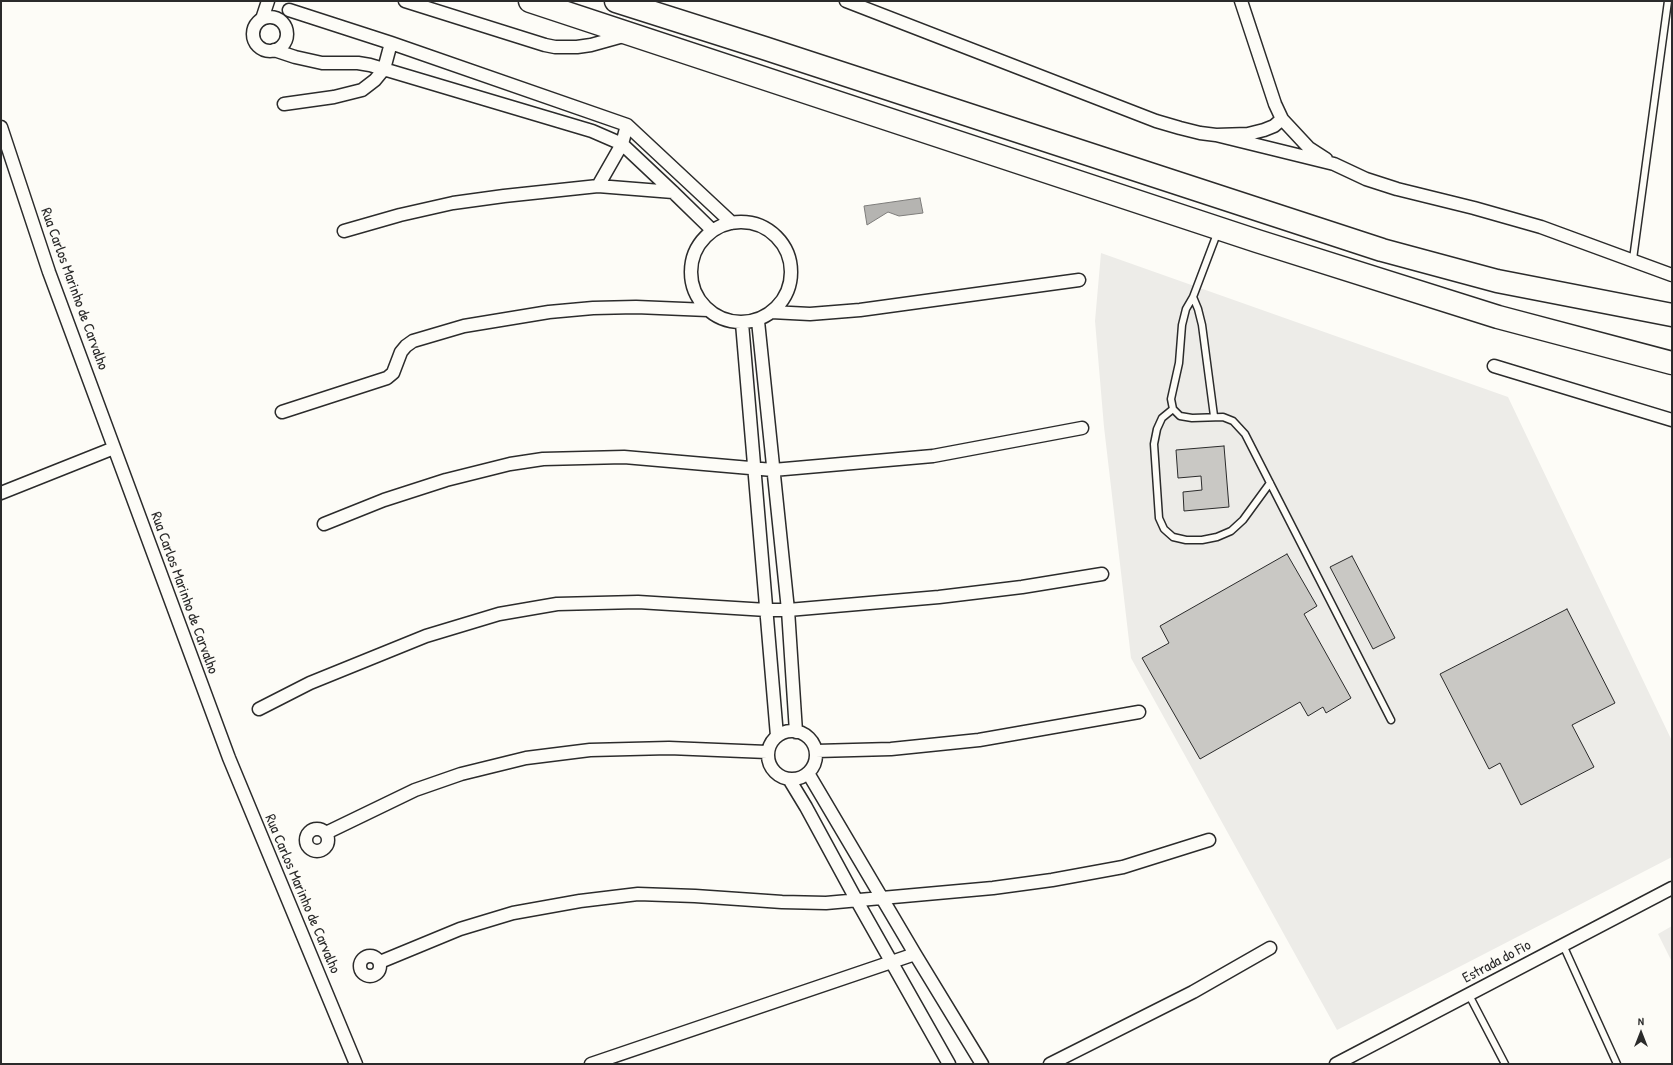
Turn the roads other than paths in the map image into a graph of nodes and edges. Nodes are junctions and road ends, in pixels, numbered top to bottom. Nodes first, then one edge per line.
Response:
1 (268, 1) edge
2 (404, 1) edge
3 (530, 1) edge
4 (616, 1) edge
5 (846, 1) edge
6 (1241, 1) edge
7 (1668, 1) edge
8 (291, 6) edge
9 (262, 19) junction
10 (284, 23) junction
11 (631, 34) junction
12 (390, 43) junction
13 (274, 50) junction
14 (384, 69) junction
15 (284, 104) dead end
16 (1282, 119) junction
17 (627, 125) junction
18 (1, 127) edge
19 (1216, 135) junction
20 (622, 144) junction
21 (1334, 164) junction
22 (598, 186) junction
23 (673, 192) junction
24 (732, 223) junction
25 (1219, 229) junction
26 (712, 230) junction
27 (344, 231) dead end
28 (1633, 259) junction
29 (1672, 274) edge
30 (1079, 280) dead end
31 (1193, 297) junction
32 (708, 310) junction
33 (771, 312) junction
34 (1672, 315) edge
35 (758, 321) junction
36 (742, 323) junction
37 (1672, 363) edge
38 (1494, 366) dead end
39 (1173, 409) junction
40 (282, 412) dead end
41 (1214, 416) junction
42 (1672, 420) edge
43 (1082, 428) dead end
44 (114, 448) junction
45 (755, 468) junction
46 (773, 470) junction
47 (1270, 483) junction
48 (1, 493) edge
49 (324, 524) dead end
50 (1102, 574) dead end
51 (766, 610) junction
52 (788, 610) junction
53 (259, 710) dead end
54 (1139, 712) dead end
55 (1391, 720) dead end
56 (796, 732) junction
57 (777, 736) junction
58 (816, 751) junction
59 (767, 752) junction
60 (808, 773) junction
61 (789, 779) junction
62 (326, 834) dead end
63 (1209, 840) dead end
64 (1672, 888) edge
65 (882, 899) junction
66 (857, 901) junction
67 (1564, 945) junction
68 (1270, 948) dead end
69 (914, 954) junction
70 (380, 962) dead end
71 (893, 962) junction
72 (1468, 995) junction
73 (356, 1064) edge
74 (591, 1064) edge
75 (949, 1064) edge
76 (982, 1064) edge
77 (1050, 1064) edge
78 (1336, 1064) edge
79 (1505, 1064) edge
80 (1618, 1064) edge

1 - 9 street
2 - 11 street
3 - 11 highway
4 - 34 highway
5 - 19 street
6 - 16 street
7 - 28 lane
8 - 10 street
8 - 12 street
9 - 10 street
9 - 13 street
10 - 13 street
11 - 25 highway
12 - 14 street
12 - 17 street
13 - 14 street
14 - 15 street
14 - 20 street
16 - 19 street
16 - 21 street
17 - 20 street
17 - 24 street
18 - 44 street, Rua Carlos Marinho de Carvalho
19 - 21 street
20 - 22 street
20 - 23 street
21 - 28 street
22 - 23 street
22 - 27 street
23 - 26 street
24 - 26 street
24 - 33 street
25 - 31 lane
25 - 37 highway
26 - 32 street
28 - 29 street
30 - 33 street
31 - 39 lane
31 - 41 lane
32 - 36 street
32 - 40 street
33 - 35 street
35 - 36 street
35 - 46 street
36 - 45 street
38 - 42 street
39 - 41 lane
39 - 47 lane
41 - 47 lane
43 - 46 street
44 - 48 street
44 - 73 street, Rua Carlos Marinho de Carvalho
45 - 46 street
45 - 49 street
45 - 51 street
46 - 52 street
47 - 55 lane
50 - 52 street
51 - 52 street
51 - 53 street
51 - 57 street
52 - 56 street
54 - 58 street
56 - 57 street
56 - 58 street
57 - 59 street
58 - 60 street
59 - 61 street
59 - 62 street
60 - 61 street
60 - 65 street
61 - 66 street
63 - 65 street
64 - 67 street, Estrada do Fio
65 - 66 street
65 - 69 street
66 - 70 street
66 - 71 street
67 - 72 street, Estrada do Fio
67 - 80 lane
68 - 77 street
69 - 71 street
69 - 76 street
71 - 74 street
71 - 75 street
72 - 78 street, Estrada do Fio
72 - 79 lane

